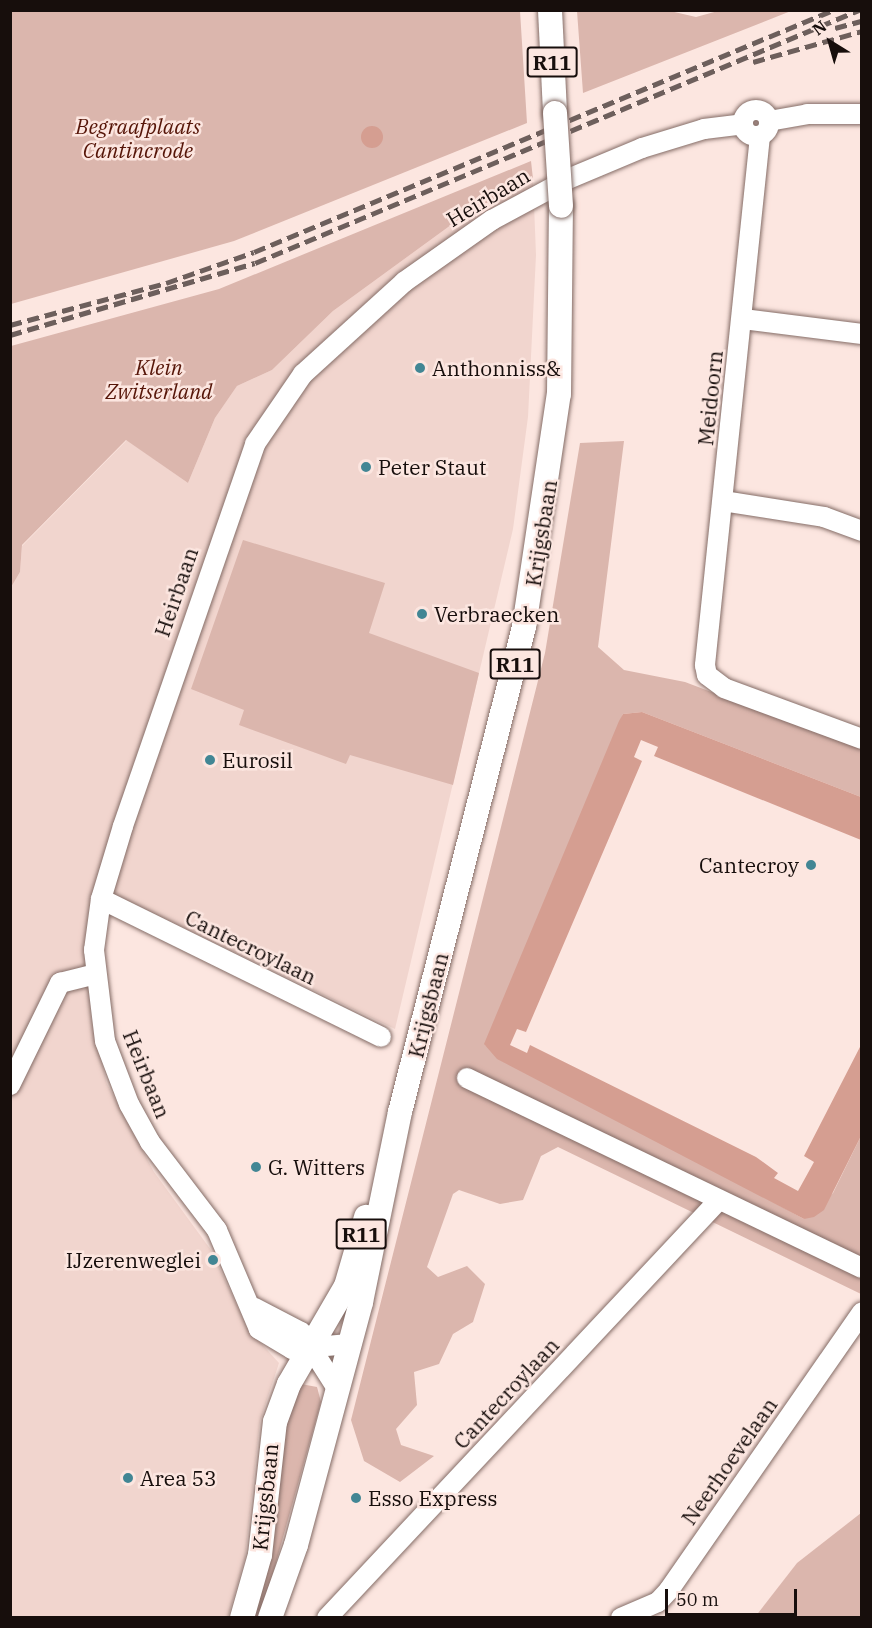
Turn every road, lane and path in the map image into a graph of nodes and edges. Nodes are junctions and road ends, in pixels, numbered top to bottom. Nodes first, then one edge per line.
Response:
1 (550, 10) edge
2 (861, 114) edge
3 (765, 129) junction
4 (743, 319) junction
5 (861, 334) edge
6 (723, 501) junction
7 (861, 531) edge
8 (861, 739) edge
9 (101, 899) junction
10 (96, 974) junction
11 (381, 1037) dead end
12 (467, 1078) dead end
13 (10, 1085) edge
14 (400, 1112) junction
15 (718, 1200) junction
16 (861, 1268) edge
17 (861, 1312) edge
18 (350, 1344) junction
19 (308, 1349) junction
20 (338, 1390) junction
21 (242, 1617) edge
22 (270, 1617) edge
23 (327, 1617) edge
24 (621, 1617) edge

1 - 14 main road, Krijgsbaan / R11, bridge
2 - 3 street
3 - 4 street, Meidoorn
3 - 9 street, Heirbaan
4 - 5 street
4 - 6 street, Meidoorn
6 - 7 street
6 - 8 street, Meidoorn
9 - 10 street, Heirbaan
9 - 11 street, Cantecroylaan
10 - 13 street
10 - 19 street, Heirbaan
12 - 15 street
14 - 18 main road, Krijgsbaan / R11
14 - 19 main road, Krijgsbaan / R11
15 - 16 street
15 - 23 street, Cantecroylaan
17 - 24 street, Neerhoevelaan
18 - 19 street
18 - 20 main road, Krijgsbaan / R11
19 - 20 street, Heirbaan
19 - 21 main road, Krijgsbaan / R11
20 - 22 main road, Krijgsbaan / R11

